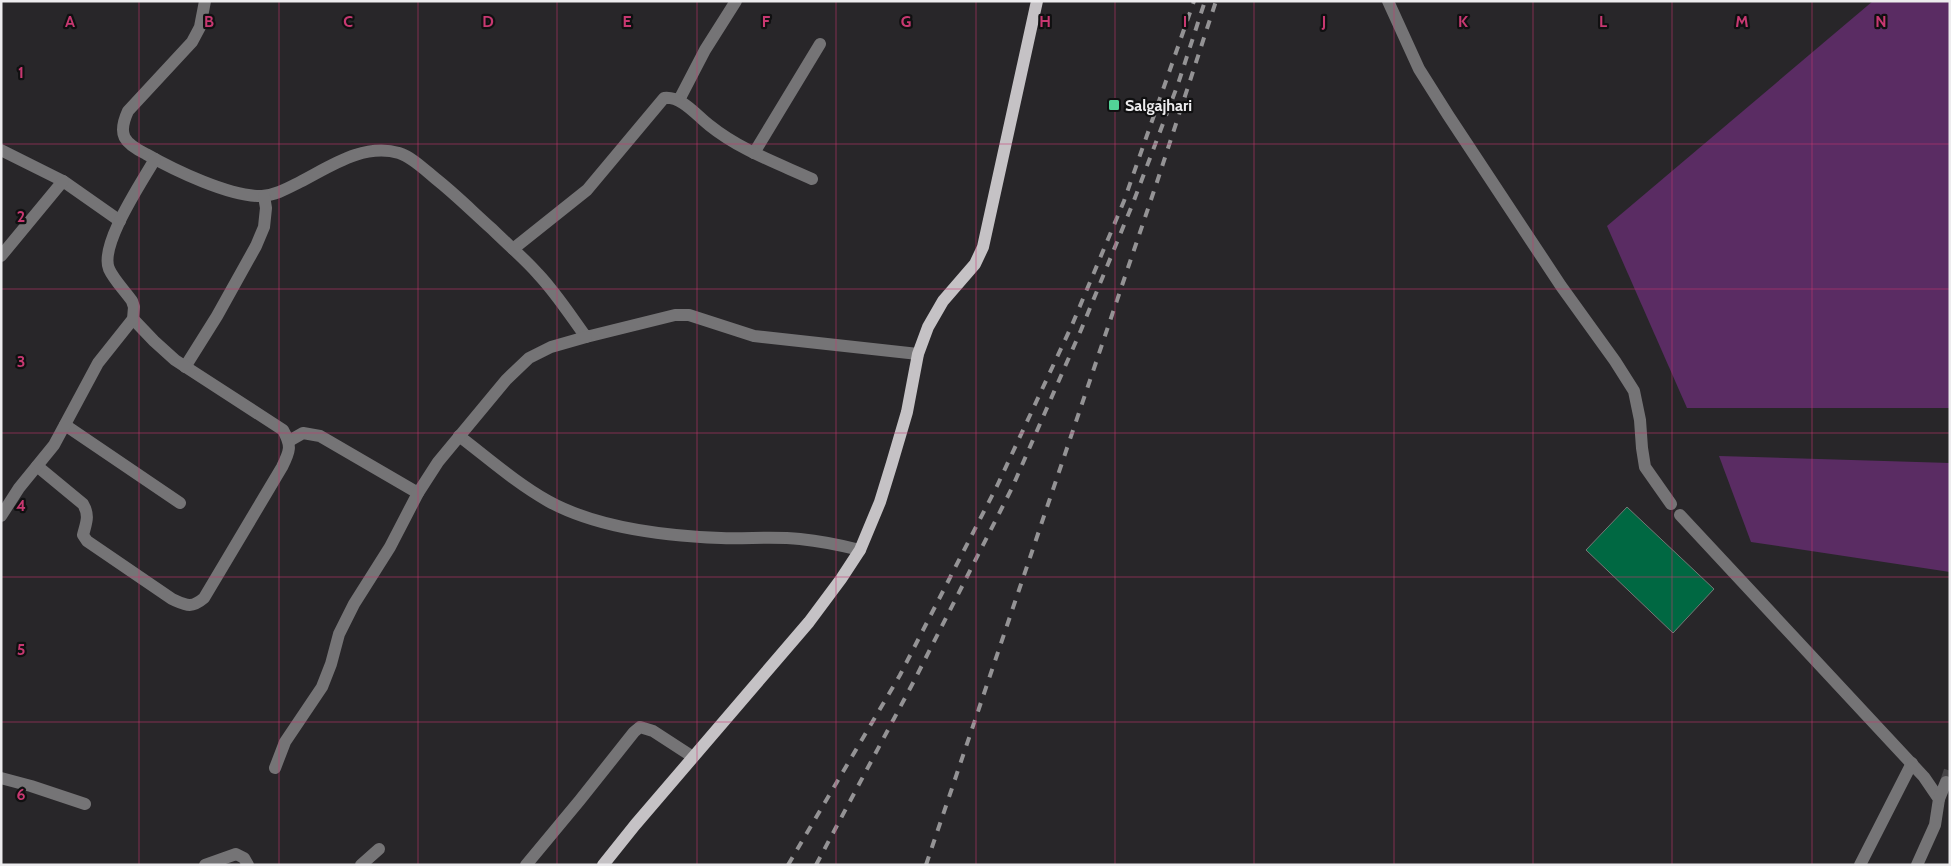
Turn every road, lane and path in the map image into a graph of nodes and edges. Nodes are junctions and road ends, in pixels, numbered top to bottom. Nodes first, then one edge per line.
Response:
1 (204, 1) edge
2 (736, 1) edge
3 (1037, 1) edge
4 (1388, 1) edge
5 (820, 44) dead end
6 (679, 100) junction
7 (1, 150) edge
8 (754, 154) junction
9 (155, 159) junction
10 (812, 179) dead end
11 (63, 181) junction
12 (264, 196) junction
13 (120, 221) junction
14 (513, 250) junction
15 (1, 256) edge
16 (133, 319) junction
17 (586, 337) junction
18 (918, 354) junction
19 (185, 367) junction
20 (65, 426) junction
21 (459, 436) junction
22 (289, 441) junction
23 (37, 466) junction
24 (418, 494) junction
25 (180, 503) dead end
26 (1671, 504) dead end
27 (1680, 515) dead end
28 (1, 516) edge
29 (860, 550) junction
30 (693, 757) junction
31 (1912, 763) junction
32 (275, 768) dead end
33 (1, 778) edge
34 (1946, 782) dead end
35 (1939, 799) junction
36 (85, 804) dead end
37 (379, 850) dead end
38 (205, 865) edge
39 (248, 865) edge
40 (361, 865) edge
41 (526, 865) edge
42 (604, 865) edge
43 (1860, 865) edge
44 (1917, 865) edge

1 - 9 street
2 - 6 street
3 - 18 main road
4 - 26 street
5 - 8 street
6 - 8 street
6 - 14 street
7 - 11 street
8 - 10 street
9 - 12 street
9 - 13 street
11 - 13 street
11 - 15 street
12 - 14 street
12 - 19 street
13 - 16 street
14 - 17 street
16 - 19 street
16 - 20 street
17 - 18 street
17 - 21 street
18 - 29 main road
19 - 22 street
20 - 23 street
20 - 25 street
21 - 24 street
21 - 29 street
22 - 23 street
22 - 24 street
23 - 28 street
24 - 32 street
27 - 31 street
29 - 30 main road
30 - 41 street
30 - 42 main road
31 - 35 street
31 - 43 street
33 - 36 street
34 - 35 street
35 - 44 street
37 - 40 street
38 - 39 street

